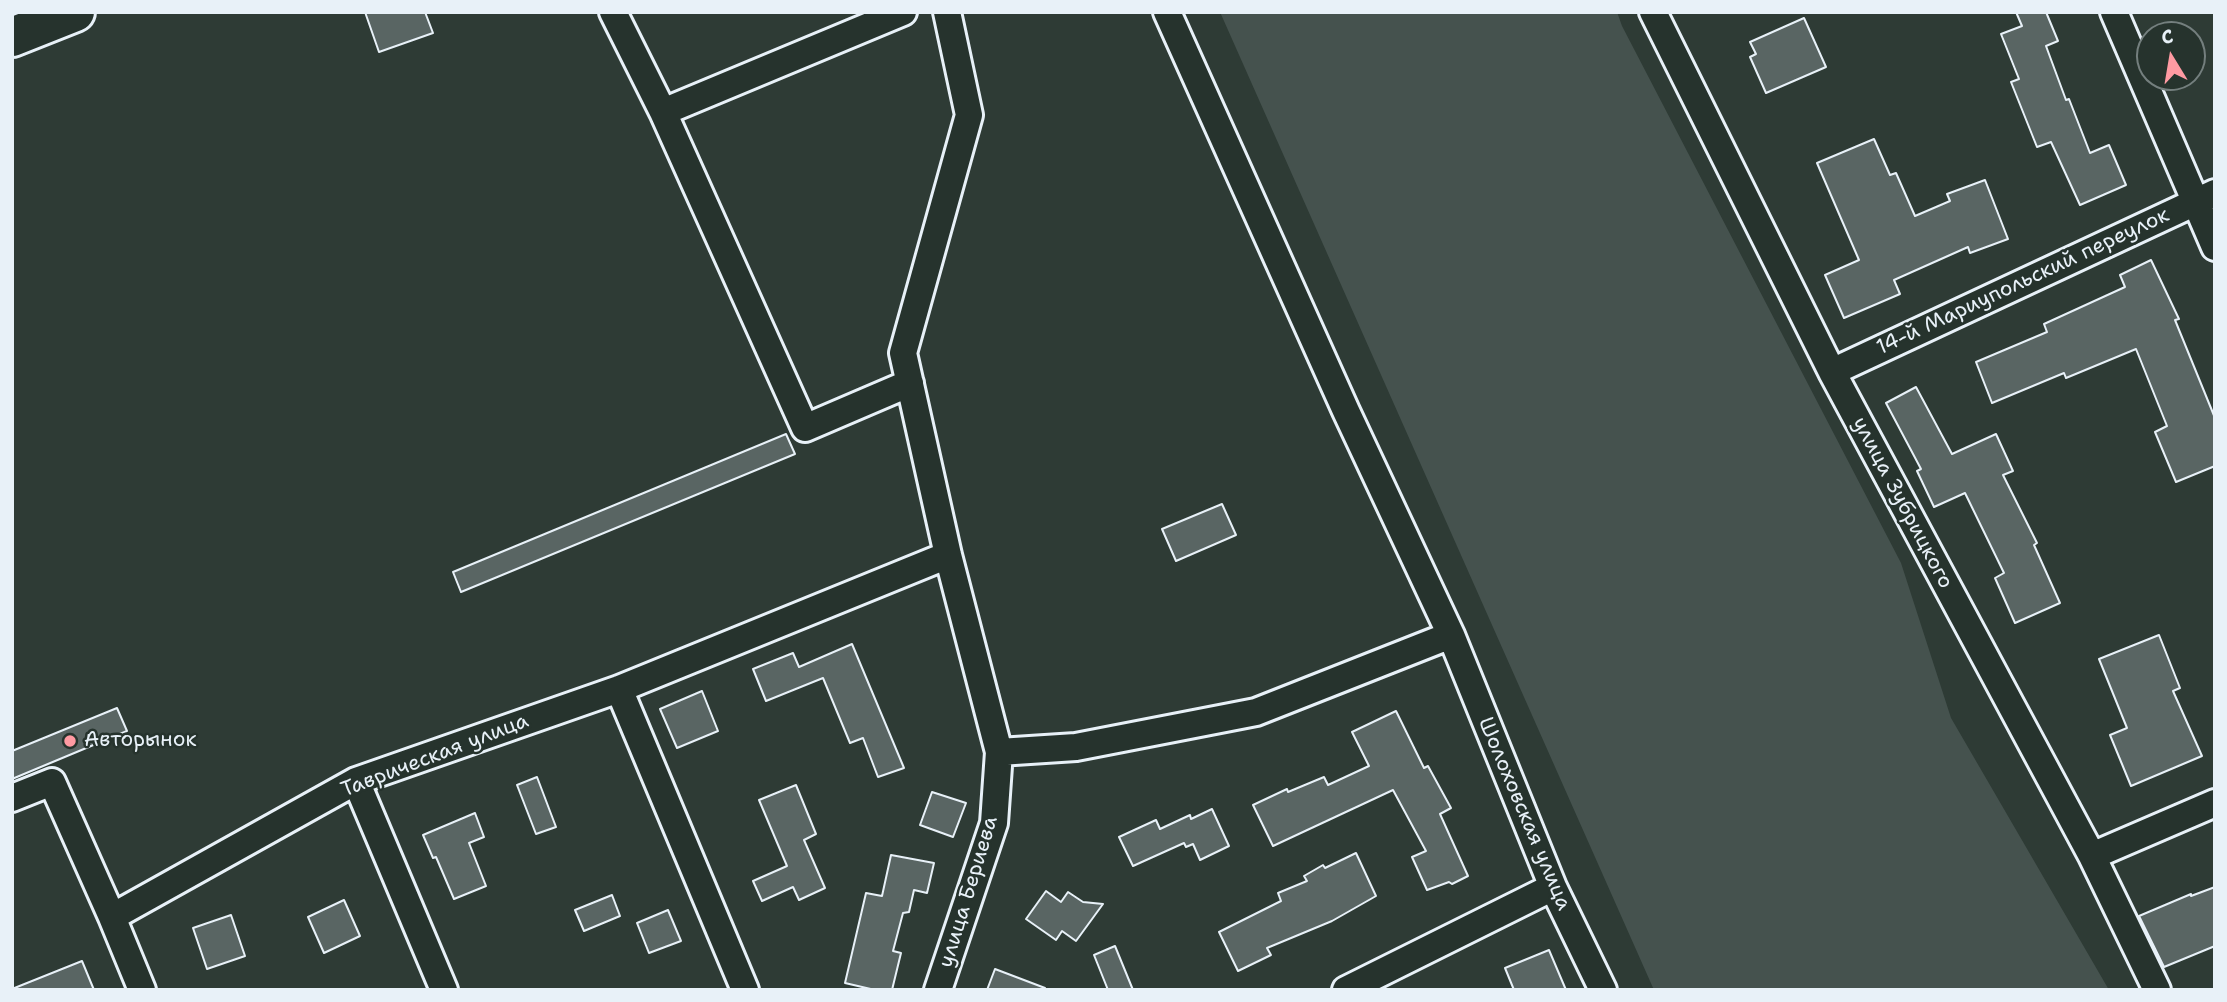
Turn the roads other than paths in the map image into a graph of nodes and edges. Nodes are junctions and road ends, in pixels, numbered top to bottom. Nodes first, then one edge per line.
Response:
1 (75, 12) edge
2 (613, 12) edge
3 (903, 12) edge
4 (947, 12) edge
5 (1167, 12) edge
6 (1653, 12) edge
7 (2114, 12) edge
8 (12, 37) edge
9 (663, 112) junction
10 (2205, 197) edge
11 (2215, 247) edge
12 (1832, 372) junction
13 (910, 383) junction
14 (948, 555) junction
15 (1451, 635) junction
16 (619, 689) junction
17 (999, 752) junction
18 (356, 781) junction
19 (12, 798) edge
20 (2215, 803) edge
21 (2092, 856) junction
22 (1553, 887) junction
23 (111, 917) junction
24 (142, 990) edge
25 (444, 990) edge
26 (745, 990) edge
27 (938, 990) edge
28 (1346, 990) edge
29 (1603, 990) edge
30 (2157, 990) edge

1 - 8 main road
2 - 9 street
3 - 9 street
4 - 13 street, улица Бериева
5 - 15 street, Шолоховская улица
6 - 12 street, улица Зубрицкого
7 - 10 street
9 - 13 street
10 - 11 street
10 - 12 street, 14-й Мариупольский переулок
12 - 21 street, улица Зубрицкого
13 - 14 street, улица Бериева
14 - 16 street, Таврическая улица
14 - 17 street, улица Бериева
15 - 17 street
15 - 22 street, Шолоховская улица
16 - 18 street, Таврическая улица
16 - 26 street
17 - 27 street, улица Бериева
18 - 23 street, Таврическая улица
18 - 25 street
19 - 23 street
20 - 21 street
21 - 30 street, улица Зубрицкого
22 - 28 street
22 - 29 street, Шолоховская улица
23 - 24 street

